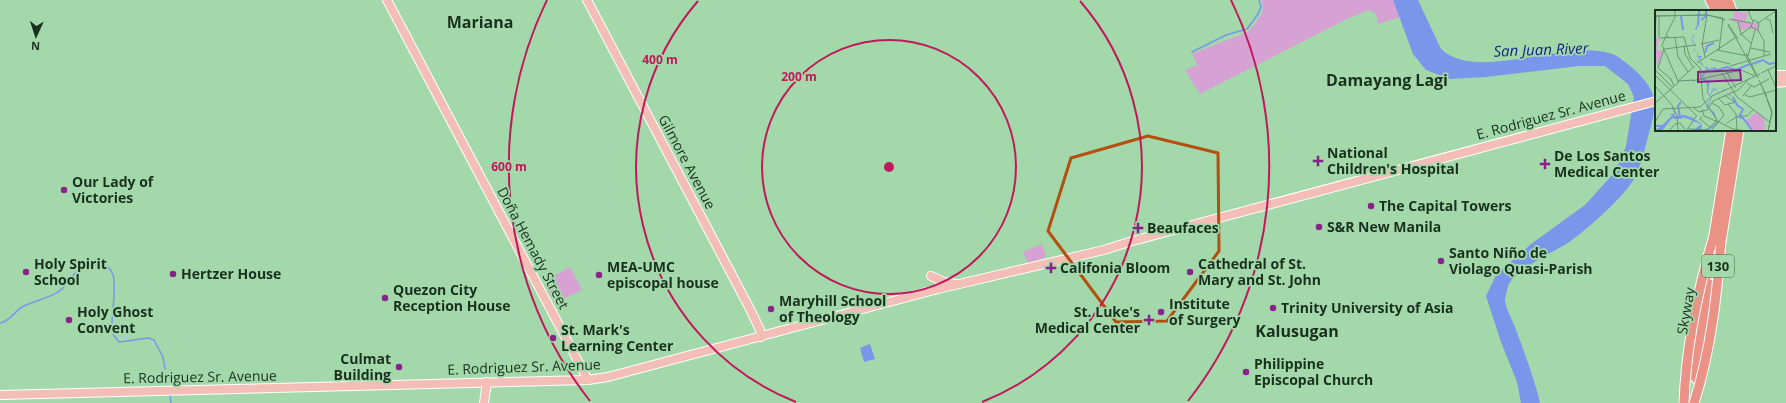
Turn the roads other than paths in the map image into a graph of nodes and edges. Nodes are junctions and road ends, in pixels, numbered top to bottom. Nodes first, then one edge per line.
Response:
1 (387, 0) edge
2 (587, 0) edge
3 (1709, 0) edge
4 (1718, 0) edge
5 (1723, 0) edge
6 (1728, 0) edge
7 (1714, 10) edge
8 (1723, 10) edge
9 (1728, 10) edge
10 (1732, 10) edge
11 (1786, 82) edge
12 (1776, 83) edge
13 (1655, 101) edge
14 (1730, 131) edge
15 (1730, 131) edge
16 (1740, 131) edge
17 (1740, 131) edge
18 (1717, 239) junction
19 (931, 276) dead end
20 (959, 284) junction
21 (761, 337) junction
22 (588, 380) junction
23 (487, 382) junction
24 (0, 395) edge
25 (484, 403) edge
26 (1684, 403) edge
27 (1694, 403) edge

1 - 22 main road, Doña Hemady Street
2 - 21 main road, Gilmore Avenue
3 - 7 highway
4 - 8 highway
5 - 9 main road
6 - 10 highway
11 - 12 main road
13 - 20 main road, E. Rodriguez Sr. Avenue
14 - 18 highway
15 - 26 main road, 130
16 - 18 highway
17 - 27 main road, 130
18 - 26 highway, bridge
18 - 27 highway, bridge
19 - 20 main road
20 - 21 main road, E. Rodriguez Sr. Avenue
21 - 22 main road, E. Rodriguez Sr. Avenue
22 - 23 main road, E. Rodriguez Sr. Avenue
23 - 24 main road, E. Rodriguez Sr. Avenue
23 - 25 main road

